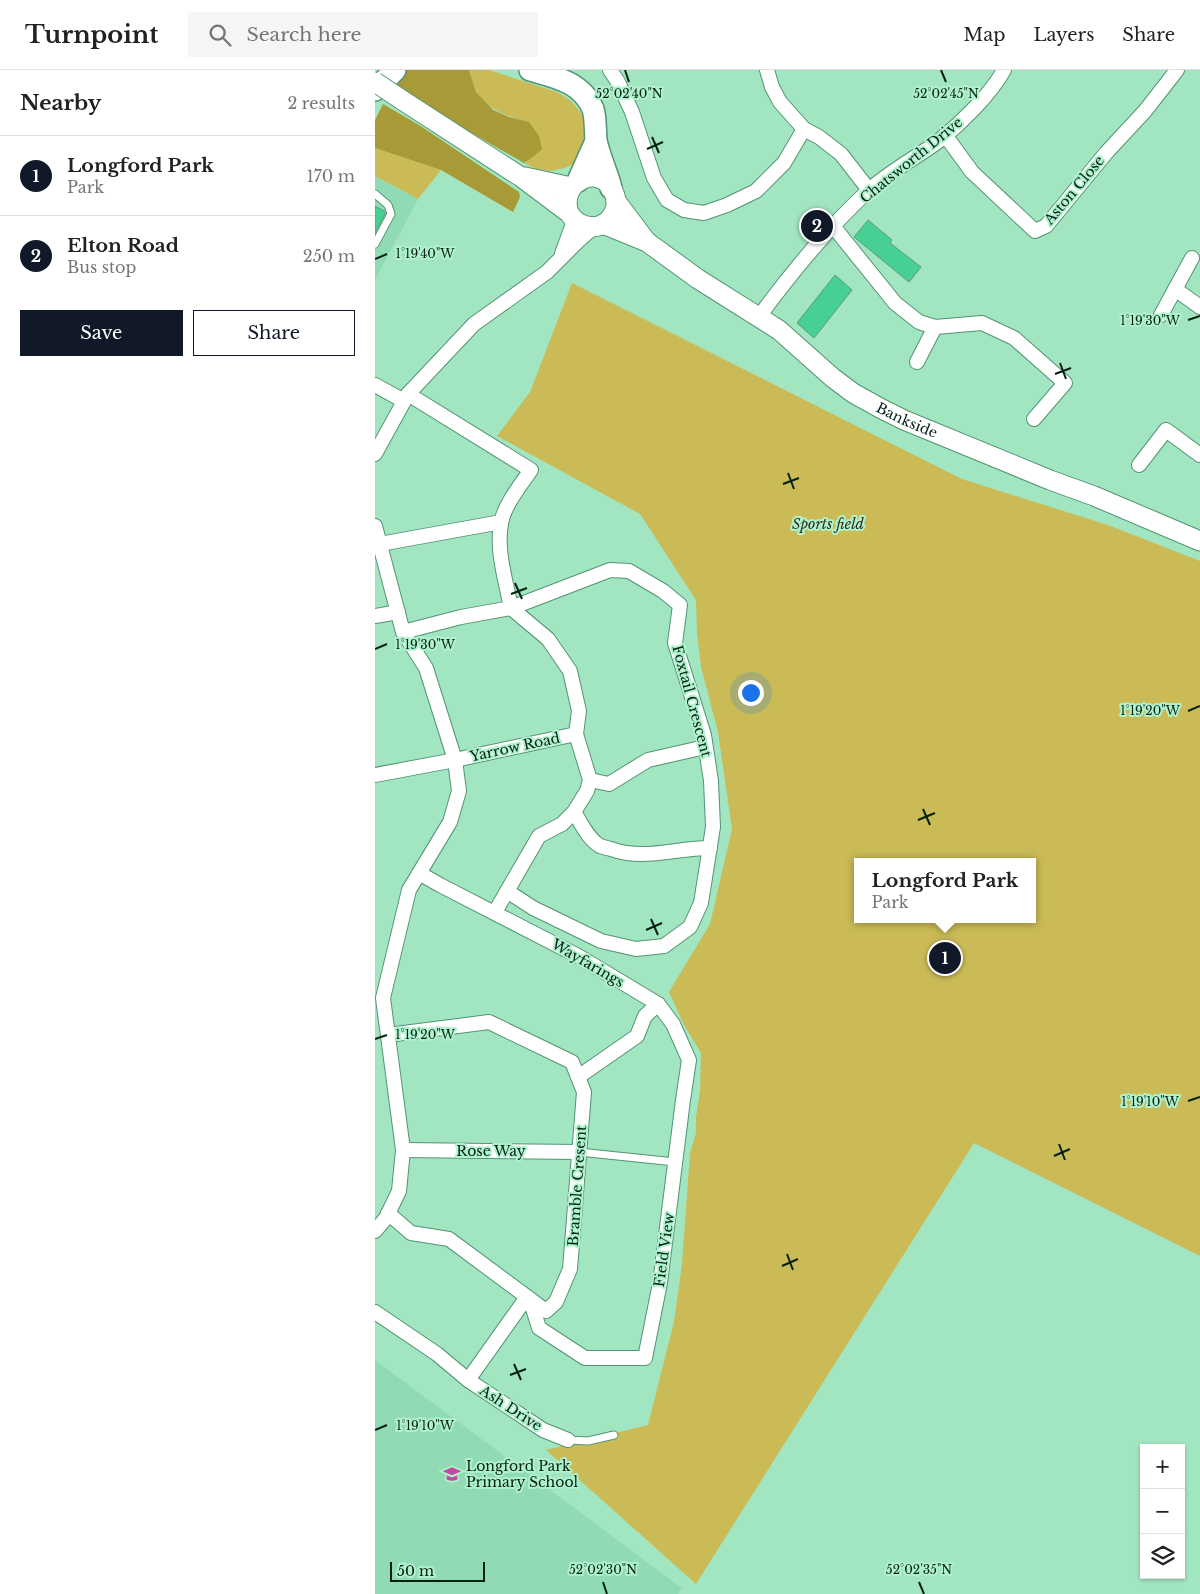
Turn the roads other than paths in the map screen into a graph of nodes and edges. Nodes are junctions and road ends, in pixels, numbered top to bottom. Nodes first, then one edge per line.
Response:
1 (378, 70) edge
2 (395, 70) edge
3 (530, 70) edge
4 (610, 70) edge
5 (767, 70) edge
6 (1004, 70) edge
7 (1177, 70) edge
8 (375, 74) edge
9 (375, 82) edge
10 (375, 90) edge
11 (804, 129) junction
12 (945, 135) junction
13 (596, 141) junction
14 (521, 176) junction
15 (574, 184) junction
16 (869, 190) junction
17 (375, 194) edge
18 (614, 194) junction
19 (571, 217) junction
20 (599, 226) junction
21 (833, 226) junction
22 (647, 242) junction
23 (375, 244) edge
24 (561, 257) junction
25 (1191, 258) dead end
26 (1175, 289) junction
27 (1200, 306) edge
28 (1161, 316) dead end
29 (759, 318) junction
30 (935, 327) junction
31 (917, 362) dead end
32 (375, 385) edge
33 (406, 398) junction
34 (1034, 419) dead end
35 (375, 454) edge
36 (1200, 455) edge
37 (1139, 466) dead end
38 (501, 522) junction
39 (375, 526) edge
40 (1200, 541) edge
41 (380, 544) junction
42 (511, 608) junction
43 (397, 612) junction
44 (375, 616) edge
45 (403, 632) junction
46 (576, 734) junction
47 (705, 747) junction
48 (455, 760) junction
49 (375, 776) edge
50 (590, 780) junction
51 (574, 812) junction
52 (710, 848) junction
53 (419, 872) junction
54 (507, 891) junction
55 (495, 912) junction
56 (379, 998) edge
57 (657, 1004) junction
58 (388, 1035) junction
59 (578, 1077) junction
60 (403, 1150) junction
61 (579, 1152) junction
62 (675, 1162) junction
63 (388, 1214) junction
64 (375, 1231) edge
65 (529, 1298) junction
66 (375, 1312) edge
67 (468, 1380) junction
68 (614, 1435) dead end
69 (569, 1440) joint

1 - 8 main road
2 - 10 main road
3 - 13 main road
4 - 11 street
5 - 11 street
6 - 12 street, Chatsworth Drive
7 - 12 street, Aston Close
9 - 14 street, bridge
11 - 16 street
12 - 16 street, Chatsworth Drive
13 - 15 main road
13 - 18 main road
14 - 15 street
14 - 19 street
15 - 18 street
15 - 19 street
16 - 21 street, Chatsworth Drive
17 - 23 lane
18 - 20 street
18 - 22 street, Bankside
19 - 20 street
19 - 24 street
20 - 22 street, Bankside
20 - 24 street
21 - 29 street, Chatsworth Drive
21 - 30 street
22 - 29 street, Bankside
24 - 33 street
25 - 26 street
26 - 27 street
26 - 28 street
29 - 40 street, Bankside
30 - 31 street
30 - 34 street
32 - 33 street
33 - 35 street
33 - 38 street
36 - 37 street
38 - 41 street
38 - 42 street
39 - 41 street
41 - 43 street
42 - 45 street
42 - 46 street, Yarrow Road
42 - 47 street, Foxtail Crescent
43 - 44 street
43 - 45 street
45 - 48 street
46 - 48 street, Yarrow Road
46 - 50 street, Yarrow Road
47 - 50 street
47 - 52 street, Foxtail Crescent
48 - 49 street, Yarrow Road
48 - 53 street
50 - 51 street
51 - 52 street
51 - 54 street
52 - 54 street, Foxtail Crescent
53 - 55 street, Wayfarings
53 - 56 street
54 - 55 street
55 - 57 street, Wayfarings
56 - 58 street
57 - 59 street
57 - 62 street, Field View
58 - 59 street, Bramble Cresent
58 - 60 street
59 - 61 street, Bramble Cresent
60 - 61 street, Rose Way
60 - 63 street
61 - 62 lane
61 - 65 street, Bramble Cresent
62 - 65 street, Field View
63 - 64 street
63 - 65 street, Bramble Cresent
65 - 67 street, Ash Drive
66 - 67 street, Ash Drive
67 - 69 street, Ash Drive
68 - 69 lane, Ash Drive

